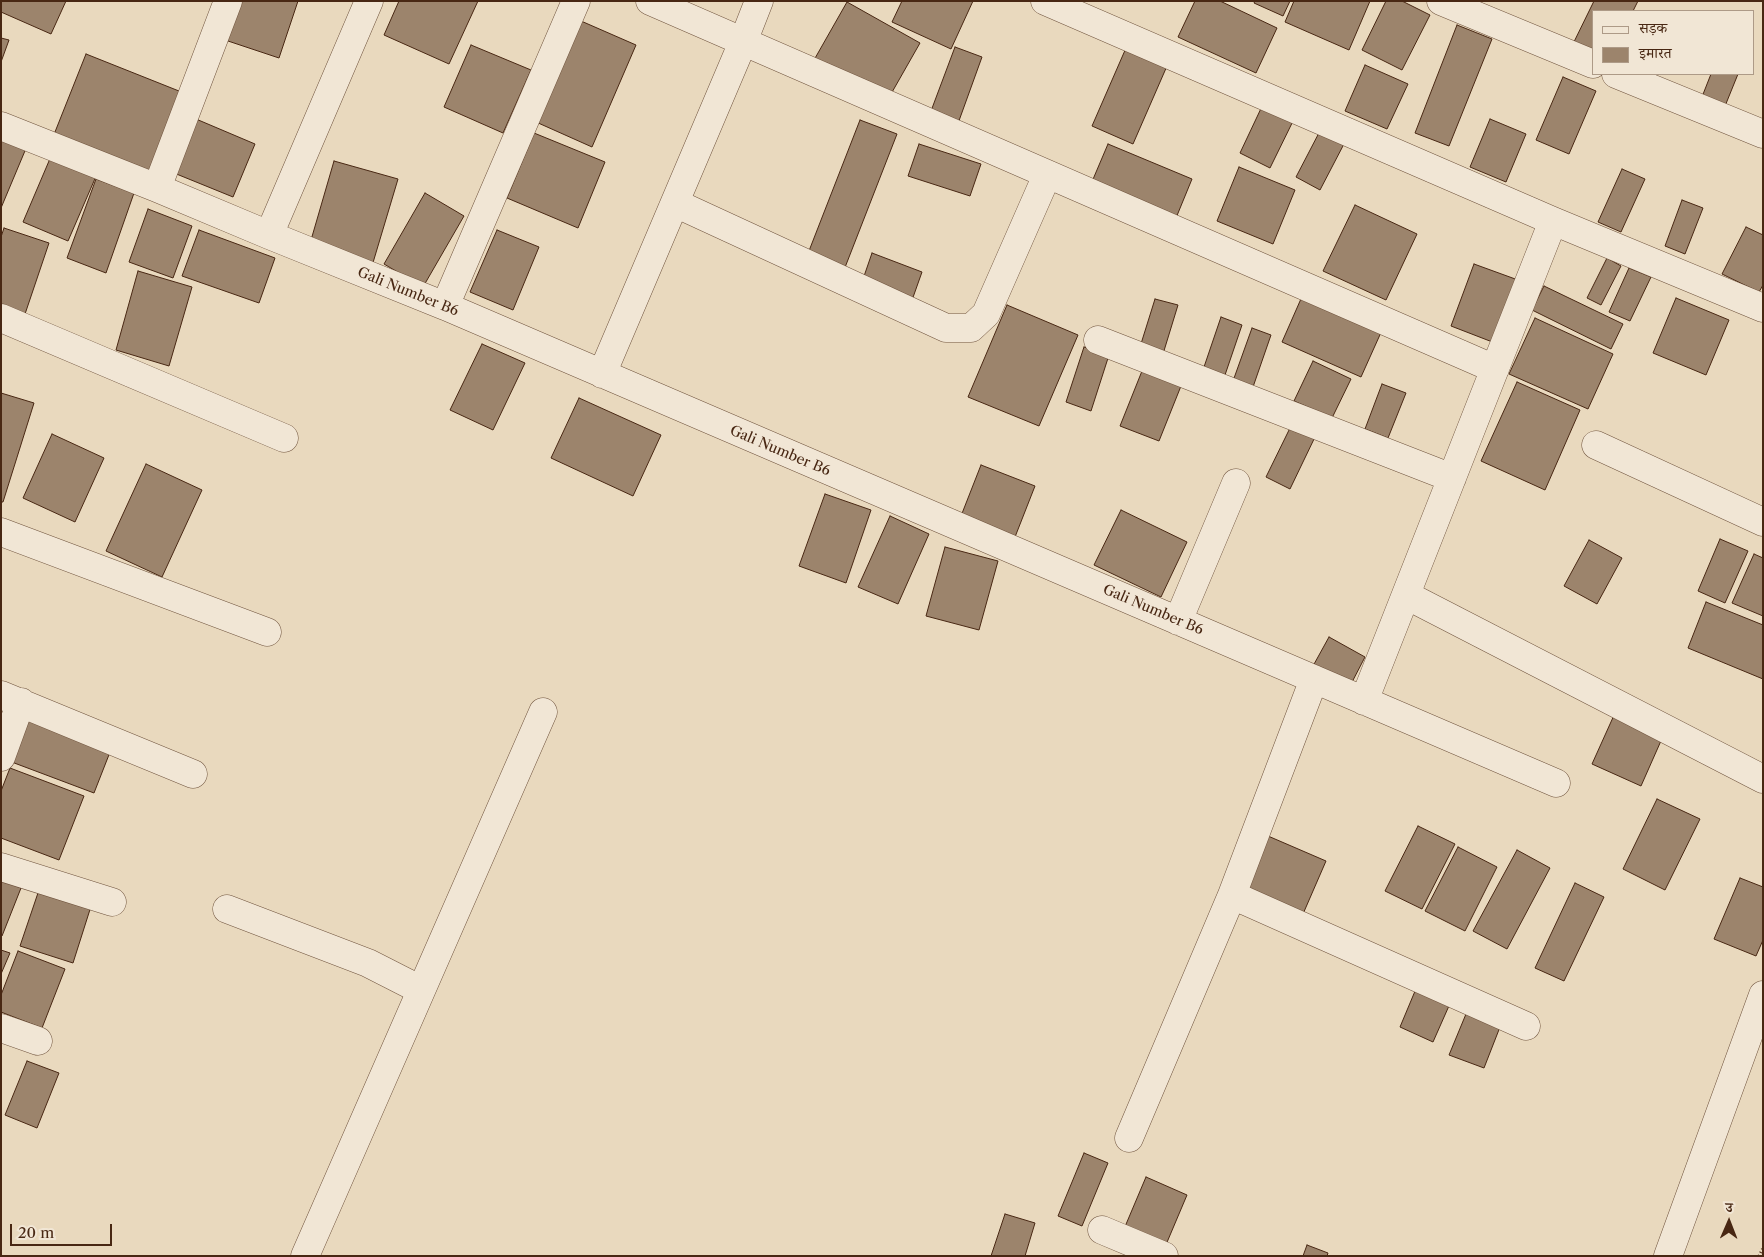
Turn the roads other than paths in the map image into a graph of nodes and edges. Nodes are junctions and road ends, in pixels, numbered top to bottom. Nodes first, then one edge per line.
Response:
1 (228, 1) edge
2 (369, 1) edge
3 (576, 1) edge
4 (650, 1) edge
5 (759, 1) edge
6 (1045, 1) edge
7 (1441, 1) edge
8 (743, 42) junction
9 (1592, 64) edge
10 (1618, 75) edge
11 (1, 126) edge
12 (1763, 134) edge
13 (1047, 175) junction
14 (157, 188) junction
15 (675, 203) junction
16 (1553, 221) junction
17 (269, 235) junction
18 (445, 306) junction
19 (1763, 308) edge
20 (1, 318) edge
21 (1098, 340) dead end
22 (1495, 369) junction
23 (602, 374) junction
24 (284, 438) dead end
25 (1596, 445) dead end
26 (1452, 478) junction
27 (1236, 483) dead end
28 (1763, 522) edge
29 (1, 532) edge
30 (1406, 595) junction
31 (1178, 621) junction
32 (267, 632) dead end
33 (1314, 679) junction
34 (11, 698) edge
35 (1364, 701) junction
36 (543, 712) dead end
37 (1, 757) edge
38 (193, 774) dead end
39 (1763, 779) edge
40 (1556, 783) dead end
41 (1, 867) edge
42 (1232, 895) junction
43 (112, 902) dead end
44 (227, 909) dead end
45 (421, 990) junction
46 (1763, 995) edge
47 (1526, 1026) dead end
48 (1, 1028) edge
49 (38, 1041) dead end
50 (1129, 1138) dead end
51 (1102, 1230) dead end
52 (305, 1256) edge
53 (1164, 1256) edge
54 (1668, 1256) edge

1 - 14 street
2 - 17 street
3 - 18 street
4 - 8 street
5 - 8 street
6 - 16 street
7 - 9 street
8 - 13 street
8 - 15 street
10 - 12 street
11 - 14 street, Gali Number B6
13 - 15 street
13 - 22 street
14 - 17 street, Gali Number B6
15 - 23 street
16 - 19 street
16 - 22 street
17 - 18 street, Gali Number B6
18 - 23 street, Gali Number B6
20 - 24 street
21 - 26 street
22 - 26 street
23 - 31 street, Gali Number B6
25 - 28 street
26 - 30 street
27 - 31 street
29 - 32 street
30 - 35 street
30 - 39 street
31 - 33 street, Gali Number B6
33 - 35 street, Gali Number B6
33 - 42 street
34 - 37 street
34 - 38 street
35 - 40 street, Gali Number B6
36 - 45 street
41 - 43 street
42 - 47 street
42 - 50 street
44 - 45 street
45 - 52 street
46 - 54 street
48 - 49 street
51 - 53 street

